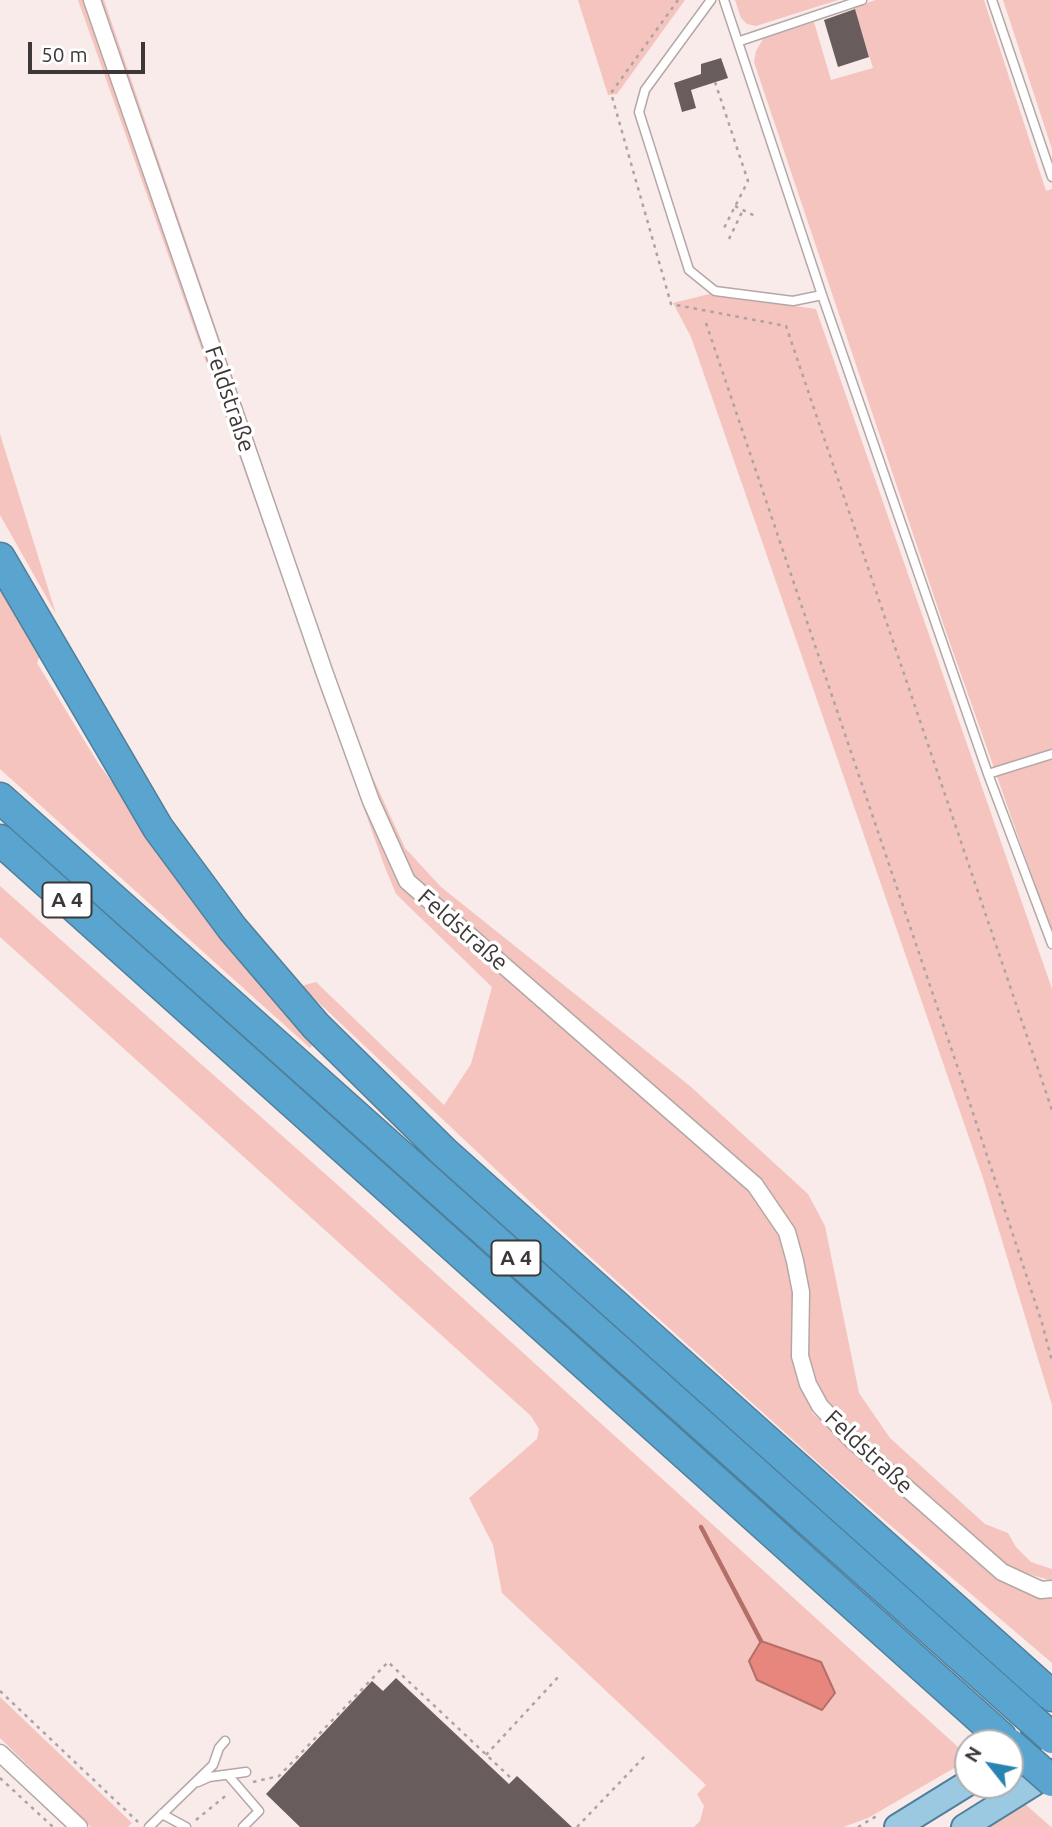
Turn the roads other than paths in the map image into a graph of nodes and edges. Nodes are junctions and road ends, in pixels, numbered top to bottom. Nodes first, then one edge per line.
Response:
1 (92, 0) edge
2 (711, 0) edge
3 (724, 0) edge
4 (862, 0) edge
5 (992, 0) edge
6 (740, 41) junction
7 (1052, 177) edge
8 (822, 295) junction
9 (0, 558) edge
10 (1052, 754) edge
11 (988, 774) junction
12 (0, 798) edge
13 (0, 840) edge
14 (1052, 944) edge
15 (1052, 1589) edge
16 (1052, 1696) edge
17 (989, 1729) edge
18 (1045, 1729) edge
19 (1024, 1738) edge
20 (225, 1741) dead end
21 (0, 1753) edge
22 (1024, 1759) edge
23 (246, 1772) dead end
24 (1052, 1772) edge
25 (228, 1775) junction
26 (1052, 1781) edge
27 (189, 1786) junction
28 (954, 1792) edge
29 (162, 1814) junction
30 (79, 1827) edge
31 (149, 1827) edge
32 (187, 1827) edge
33 (243, 1827) edge
34 (897, 1827) edge
35 (964, 1827) edge

1 - 15 street, Feldstraße
2 - 8 lane
3 - 6 lane
4 - 6 lane
5 - 7 lane
6 - 8 lane
8 - 11 lane
9 - 16 highway
10 - 11 lane
11 - 14 lane
12 - 18 highway, A 4
13 - 17 highway, A 4
18 - 19 main road
20 - 27 lane
21 - 30 street
22 - 26 highway, A 4, bridge
23 - 25 lane
24 - 35 main road
25 - 27 lane
25 - 33 lane
27 - 29 lane
28 - 34 main road
29 - 31 lane
29 - 32 lane

